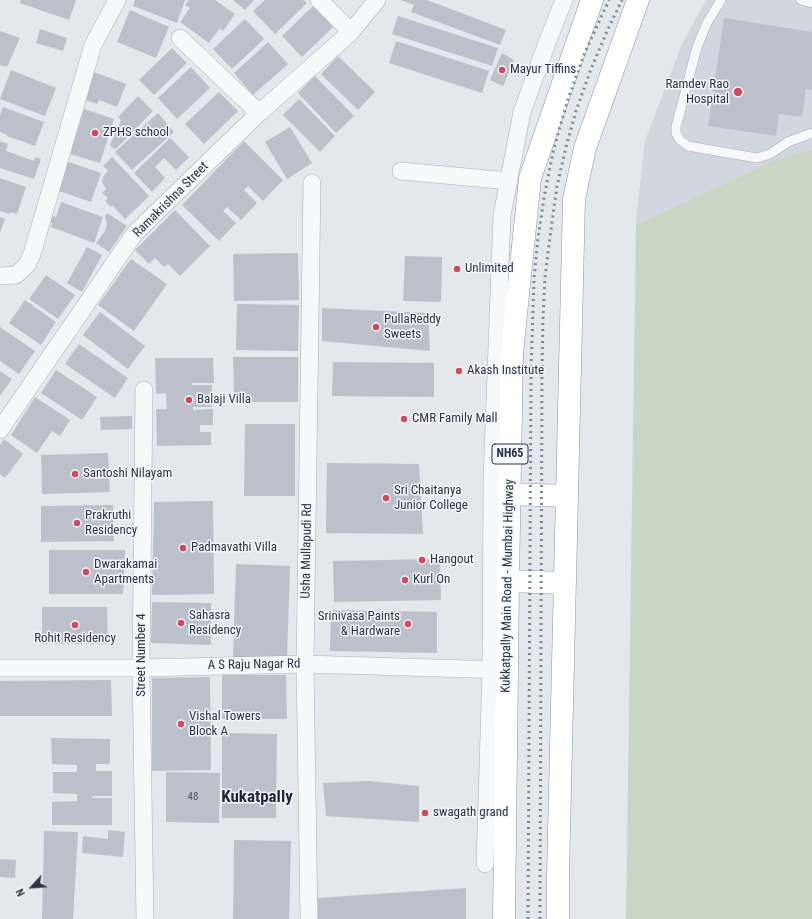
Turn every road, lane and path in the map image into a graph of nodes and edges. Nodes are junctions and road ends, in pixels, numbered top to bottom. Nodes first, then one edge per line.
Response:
1 (117, 0) edge
2 (319, 0) edge
3 (378, 0) edge
4 (564, 0) edge
5 (592, 0) edge
6 (638, 0) edge
7 (721, 0) edge
8 (802, 0) edge
9 (812, 3) edge
10 (351, 32) junction
11 (180, 38) dead end
12 (260, 113) junction
13 (520, 124) junction
14 (546, 133) junction
15 (812, 133) edge
16 (401, 171) dead end
17 (509, 181) junction
18 (312, 183) dead end
19 (0, 276) edge
20 (144, 390) dead end
21 (0, 430) edge
22 (509, 494) junction
23 (567, 496) junction
24 (508, 581) junction
25 (565, 583) junction
26 (305, 664) junction
27 (0, 668) edge
28 (141, 668) junction
29 (499, 670) junction
30 (485, 864) dead end
31 (145, 919) edge
32 (309, 919) edge
33 (504, 919) edge
34 (558, 919) edge

1 - 19 street
2 - 10 street
3 - 10 street, Ramakrishna Street
4 - 13 street
5 - 14 highway, Kukkatpally Main Road - Mumbai Highway / NH65
6 - 23 highway
7 - 15 lane
8 - 9 lane
10 - 12 street, Ramakrishna Street
11 - 12 street
12 - 21 street, Ramakrishna Street
13 - 14 street
13 - 17 street
14 - 22 highway, Kukkatpally Main Road - Mumbai Highway / NH65
16 - 17 street
17 - 29 street
18 - 26 street, Usha Mullapudi Rd
20 - 28 street, Street Number 4
22 - 23 highway
22 - 24 highway, Kukkatpally Main Road - Mumbai Highway / NH65
23 - 25 highway
24 - 25 highway
24 - 29 highway, Kukkatpally Main Road - Mumbai Highway / NH65
25 - 34 highway
26 - 28 street, A S Raju Nagar Rd
26 - 29 street, A S Raju Nagar Rd
26 - 32 street, Usha Mullapudi Rd
27 - 28 street, A S Raju Nagar Rd
28 - 31 street, Street Number 4
29 - 30 street
29 - 33 highway, Kukkatpally Main Road - Mumbai Highway / NH65

